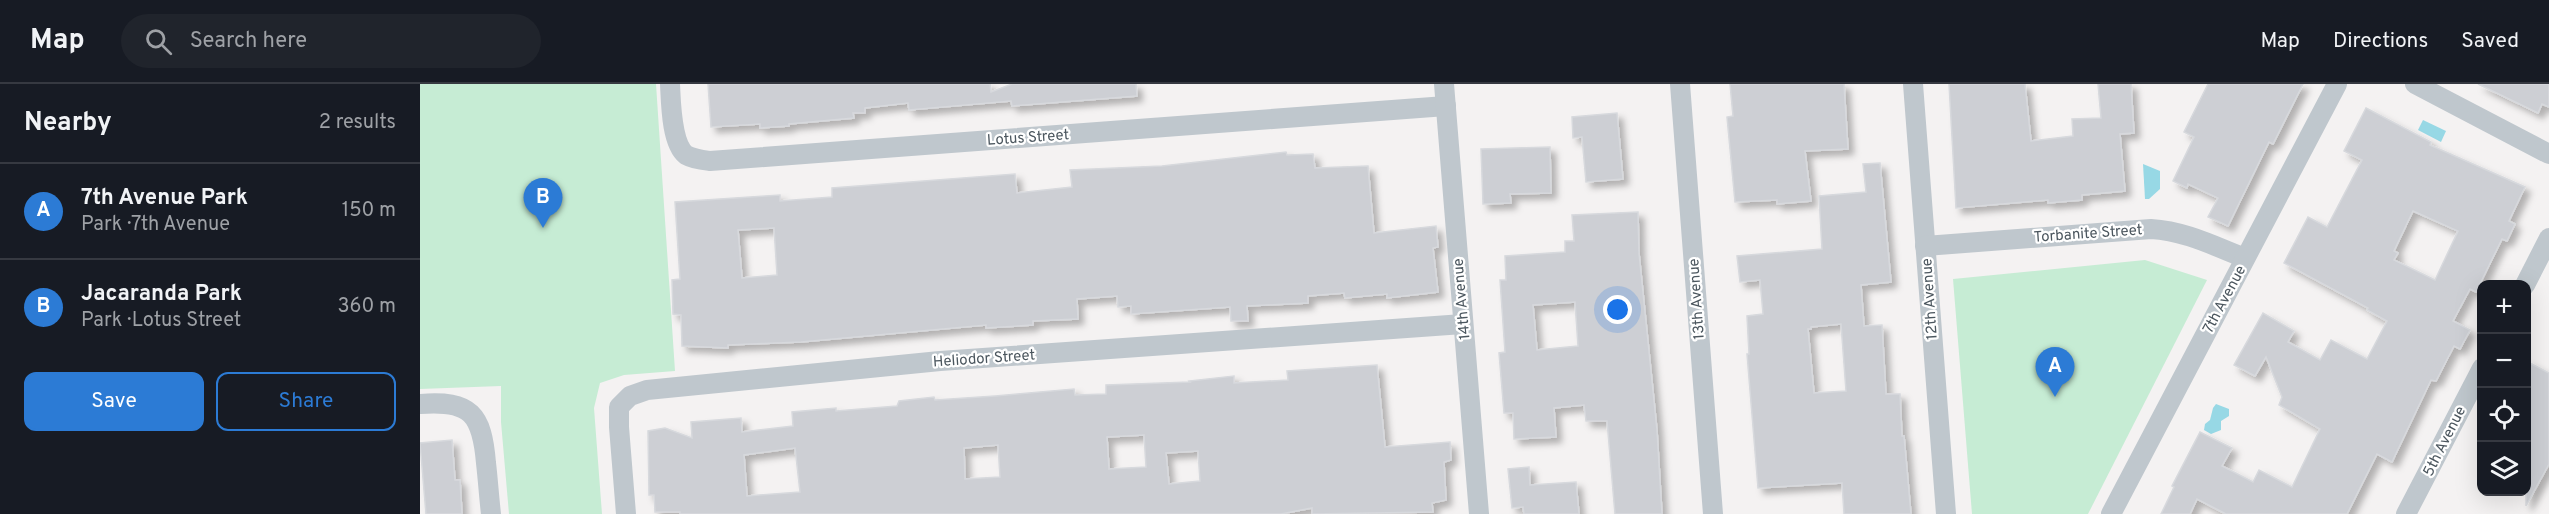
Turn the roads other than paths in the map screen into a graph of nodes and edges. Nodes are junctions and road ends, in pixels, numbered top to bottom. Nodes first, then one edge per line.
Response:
1 (670, 84) edge
2 (1444, 84) edge
3 (1680, 84) edge
4 (1912, 84) edge
5 (2337, 84) edge
6 (2415, 84) edge
7 (1446, 106) junction
8 (2549, 154) edge
9 (2549, 238) edge
10 (1925, 246) junction
11 (2245, 258) junction
12 (2528, 280) edge
13 (1463, 324) junction
14 (2477, 376) edge
15 (420, 404) edge
16 (491, 514) edge
17 (626, 514) edge
18 (1479, 514) edge
19 (1713, 514) edge
20 (1946, 514) edge
21 (2111, 514) edge
22 (2406, 514) edge

1 - 7 street, Lotus Street
2 - 7 street, 14th Avenue
3 - 19 street, 13th Avenue
4 - 10 street, 12th Avenue
5 - 11 street, 7th Avenue
6 - 8 street
7 - 13 street, 14th Avenue
9 - 12 street
10 - 11 street, Torbanite Street
10 - 20 street, 12th Avenue
11 - 21 street, 7th Avenue
13 - 17 street, Heliodor Street
13 - 18 street, 14th Avenue
14 - 22 street, 5th Avenue
15 - 16 street

